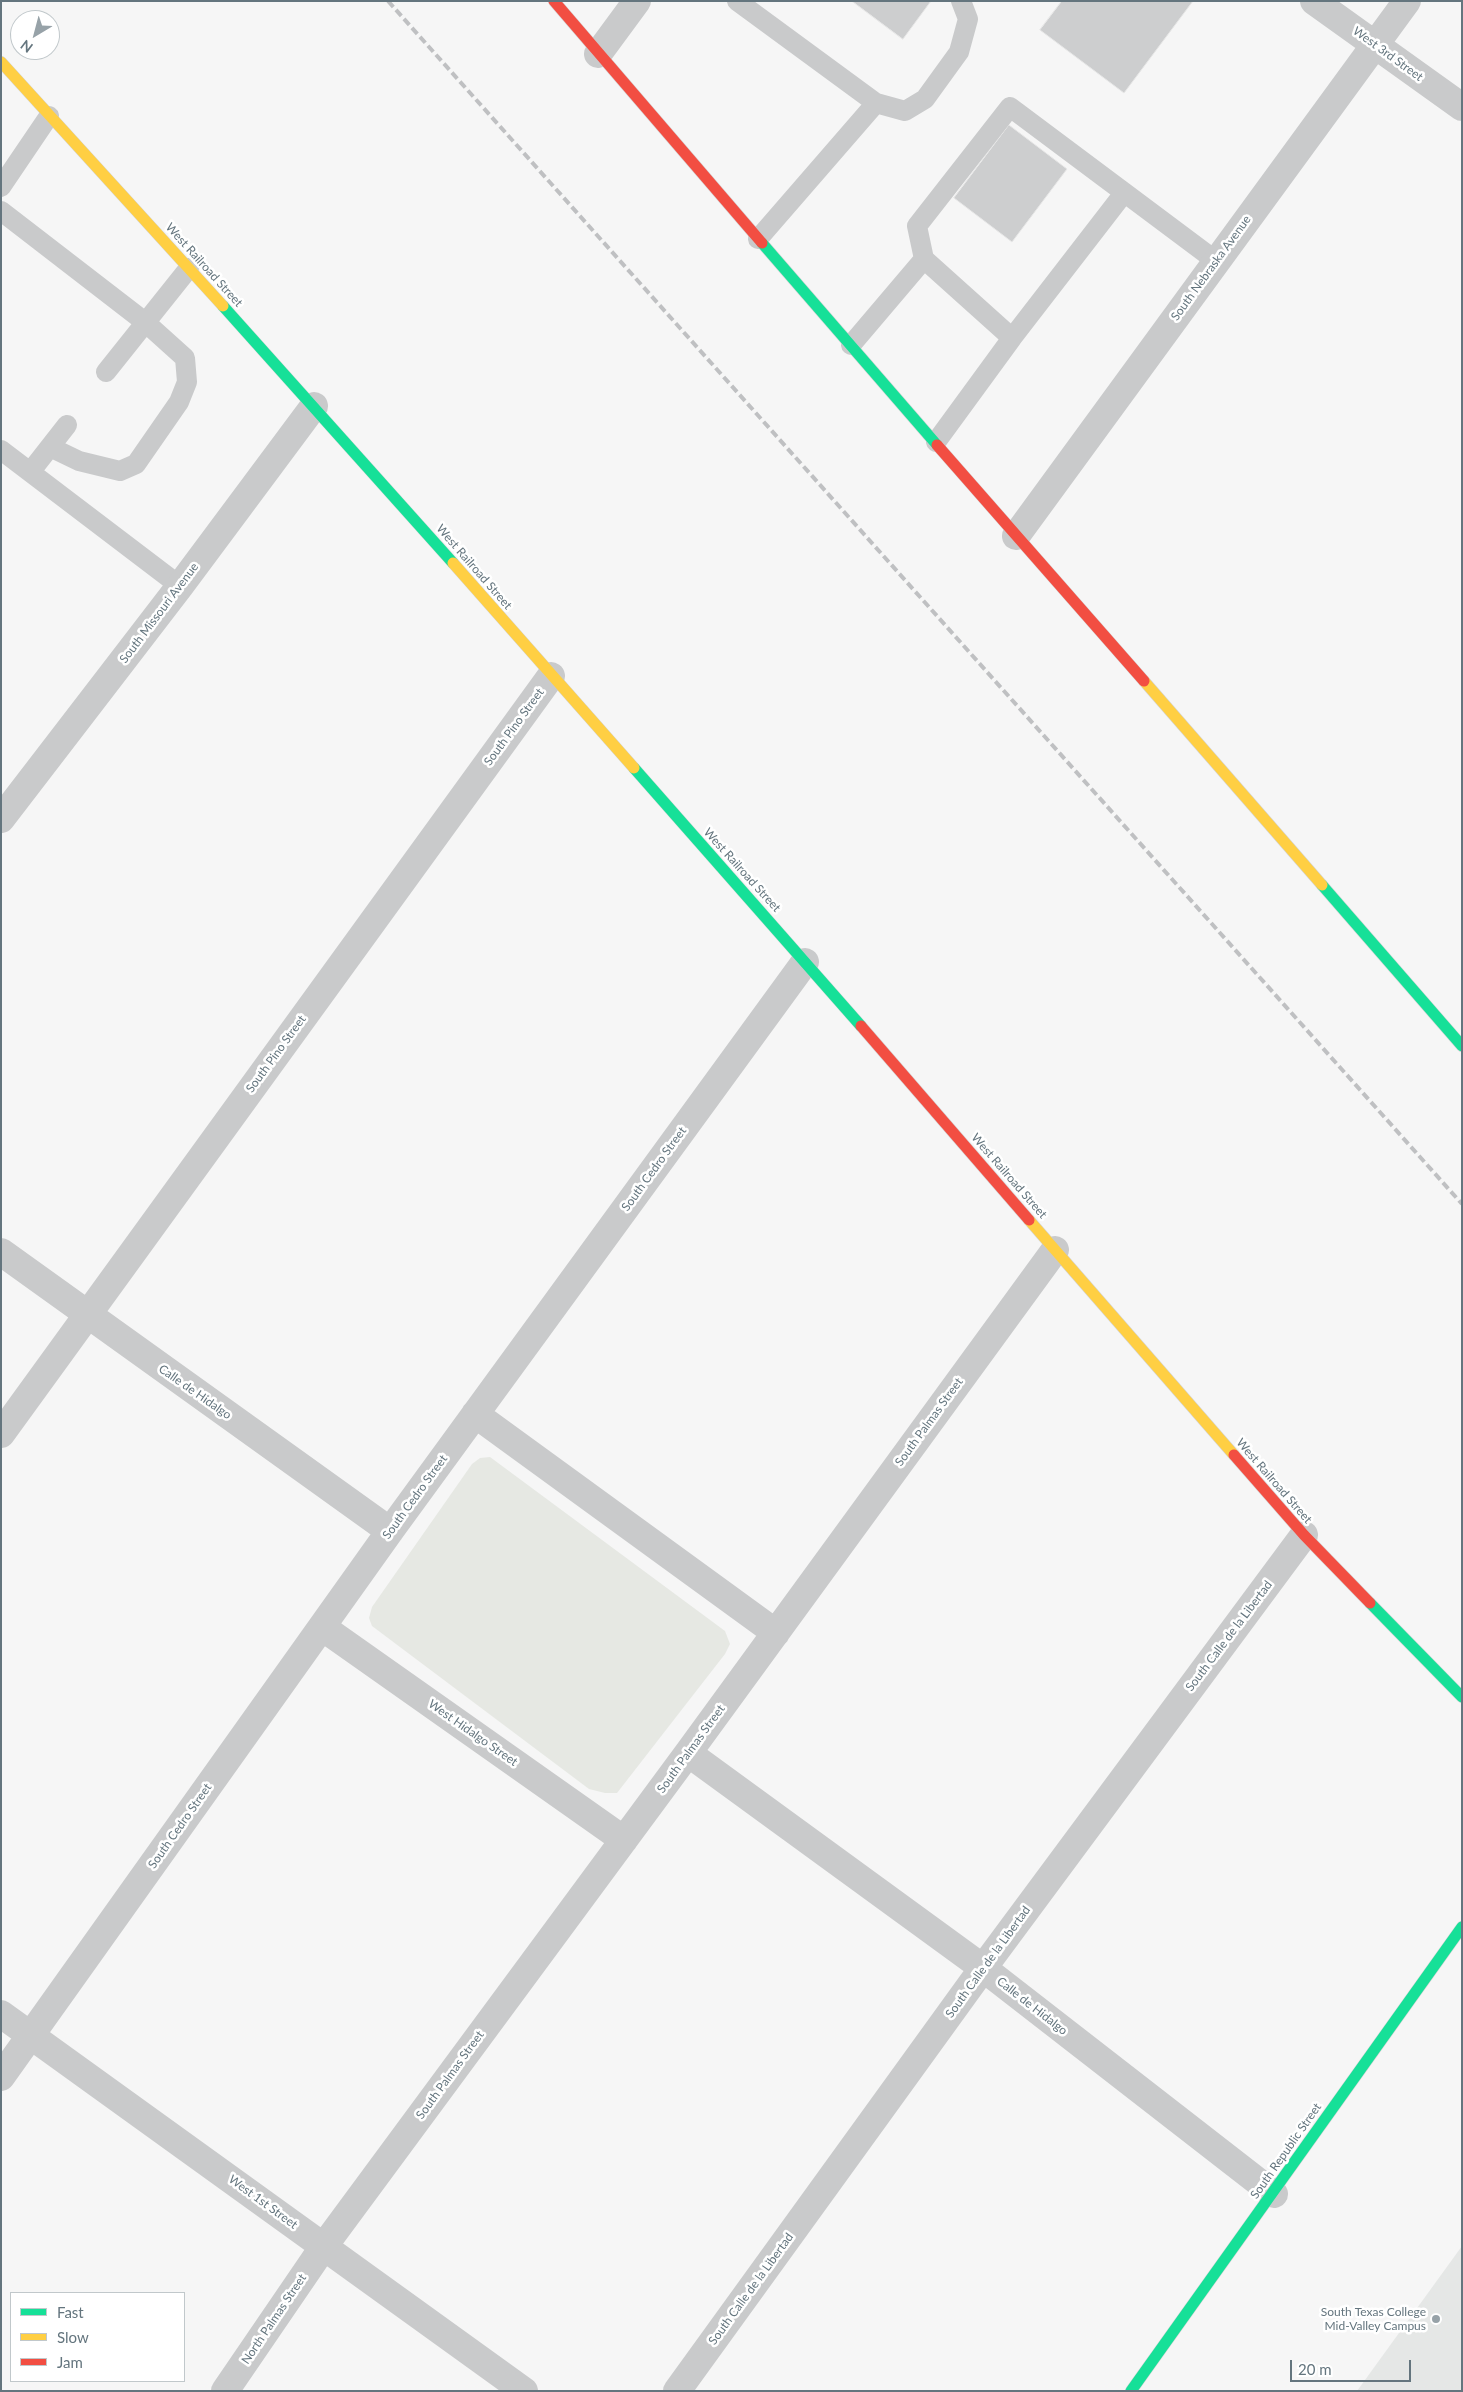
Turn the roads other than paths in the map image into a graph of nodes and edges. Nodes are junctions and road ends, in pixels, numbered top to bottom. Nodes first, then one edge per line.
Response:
1 (554, 1) edge
2 (637, 1) edge
3 (737, 1) edge
4 (960, 1) edge
5 (1314, 1) edge
6 (1407, 1) edge
7 (1375, 45) junction
8 (598, 54) junction
9 (1, 62) edge
10 (876, 103) junction
11 (1462, 107) edge
12 (49, 116) junction
13 (1, 187) edge
14 (1124, 193) junction
15 (1, 211) edge
16 (758, 239) junction
17 (924, 259) junction
18 (1216, 261) junction
19 (189, 268) junction
20 (145, 322) junction
21 (1012, 338) junction
22 (851, 345) junction
23 (106, 372) dead end
24 (314, 406) junction
25 (68, 426) dead end
26 (936, 442) junction
27 (50, 447) junction
28 (1, 450) edge
29 (31, 471) junction
30 (1016, 536) junction
31 (180, 586) junction
32 (551, 676) junction
33 (1, 819) edge
34 (805, 962) junction
35 (1462, 1046) edge
36 (1055, 1250) junction
37 (1, 1252) edge
38 (86, 1314) junction
39 (475, 1414) junction
40 (1, 1434) edge
41 (390, 1531) junction
42 (1304, 1536) junction
43 (322, 1627) junction
44 (776, 1633) junction
45 (1462, 1697) edge
46 (688, 1752) junction
47 (624, 1840) junction
48 (1462, 1927) edge
49 (983, 1968) junction
50 (1, 2014) edge
51 (30, 2036) junction
52 (1, 2077) edge
53 (1274, 2194) junction
54 (324, 2246) junction
55 (225, 2391) edge
56 (524, 2391) edge
57 (677, 2391) edge
58 (1132, 2391) edge

1 - 8 street
2 - 8 street
3 - 10 lane
4 - 10 lane
5 - 7 street, West 3rd Street
6 - 7 street, South Nebraska Avenue
7 - 11 street, West 3rd Street
7 - 18 street, South Nebraska Avenue
8 - 16 street
9 - 12 street, West Railroad Street
10 - 16 lane
12 - 13 lane
12 - 19 street, West Railroad Street
14 - 17 lane
14 - 18 lane
14 - 21 lane
15 - 20 lane
16 - 22 street
17 - 21 lane
17 - 22 lane
18 - 30 street, South Nebraska Avenue
19 - 20 lane
19 - 24 street, West Railroad Street
20 - 23 lane
20 - 27 lane
21 - 26 lane
22 - 26 street
24 - 31 street, South Missouri Avenue
24 - 32 street, West Railroad Street
25 - 27 lane
26 - 30 street
27 - 29 lane
28 - 29 lane
29 - 31 lane
30 - 35 street
31 - 33 street, South Missouri Avenue
32 - 34 street, West Railroad Street
32 - 38 street, South Pino Street
34 - 36 street, West Railroad Street
34 - 39 street, South Cedro Street
36 - 42 street, West Railroad Street
36 - 44 street, South Palmas Street
37 - 38 street, Calle de Hidalgo
38 - 40 street, South Pino Street
38 - 41 street, Calle de Hidalgo
39 - 41 street, South Cedro Street
39 - 44 street
41 - 43 street, South Cedro Street
42 - 45 street, West Railroad Street
42 - 49 street, South Calle de la Libertad
43 - 47 street, West Hidalgo Street
43 - 51 street, South Cedro Street
44 - 46 street, South Palmas Street
46 - 47 street, South Palmas Street
46 - 49 street, Calle de Hidalgo
47 - 54 street, South Palmas Street
48 - 53 street, South Republic Street
49 - 53 street, Calle de Hidalgo
49 - 57 street, South Calle de la Libertad
50 - 51 street, West 1st Street
51 - 52 street, South Cedro Street
51 - 54 street, West 1st Street
53 - 58 street, South Republic Street
54 - 55 street, North Palmas Street
54 - 56 street, West 1st Street

